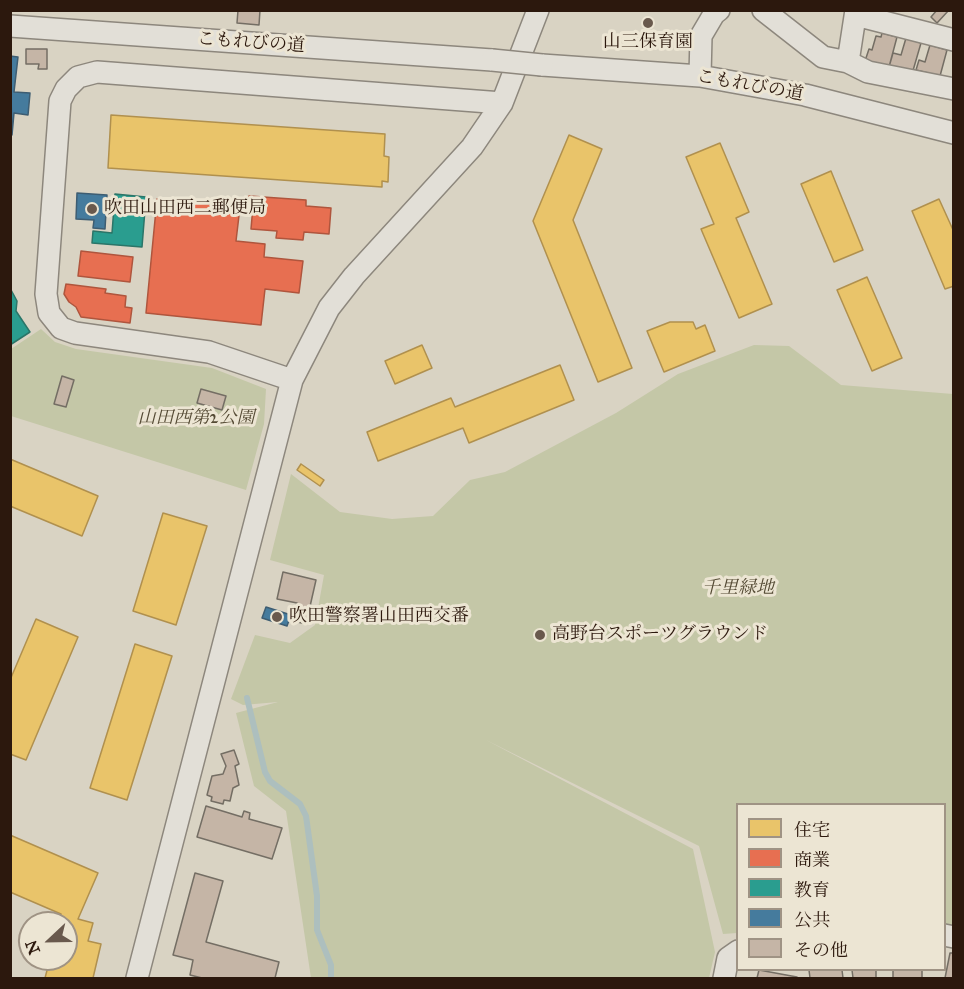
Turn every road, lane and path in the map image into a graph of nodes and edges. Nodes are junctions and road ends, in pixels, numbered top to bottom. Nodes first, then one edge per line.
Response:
1 (538, 10) edge
2 (719, 10) edge
3 (763, 10) edge
4 (856, 13) edge
5 (10, 26) edge
6 (954, 40) edge
7 (848, 62) junction
8 (700, 76) junction
9 (954, 89) edge
10 (502, 103) junction
11 (954, 133) edge
12 (292, 380) junction
13 (736, 952) edge
14 (137, 978) edge
15 (724, 978) edge

1 - 10 street
2 - 8 street
3 - 7 street
4 - 6 street
4 - 7 street
5 - 8 street, こもれびの道, bridge
7 - 9 street
8 - 11 street, こもれびの道
10 - 12 street
10 - 12 street
12 - 14 street
13 - 15 street

